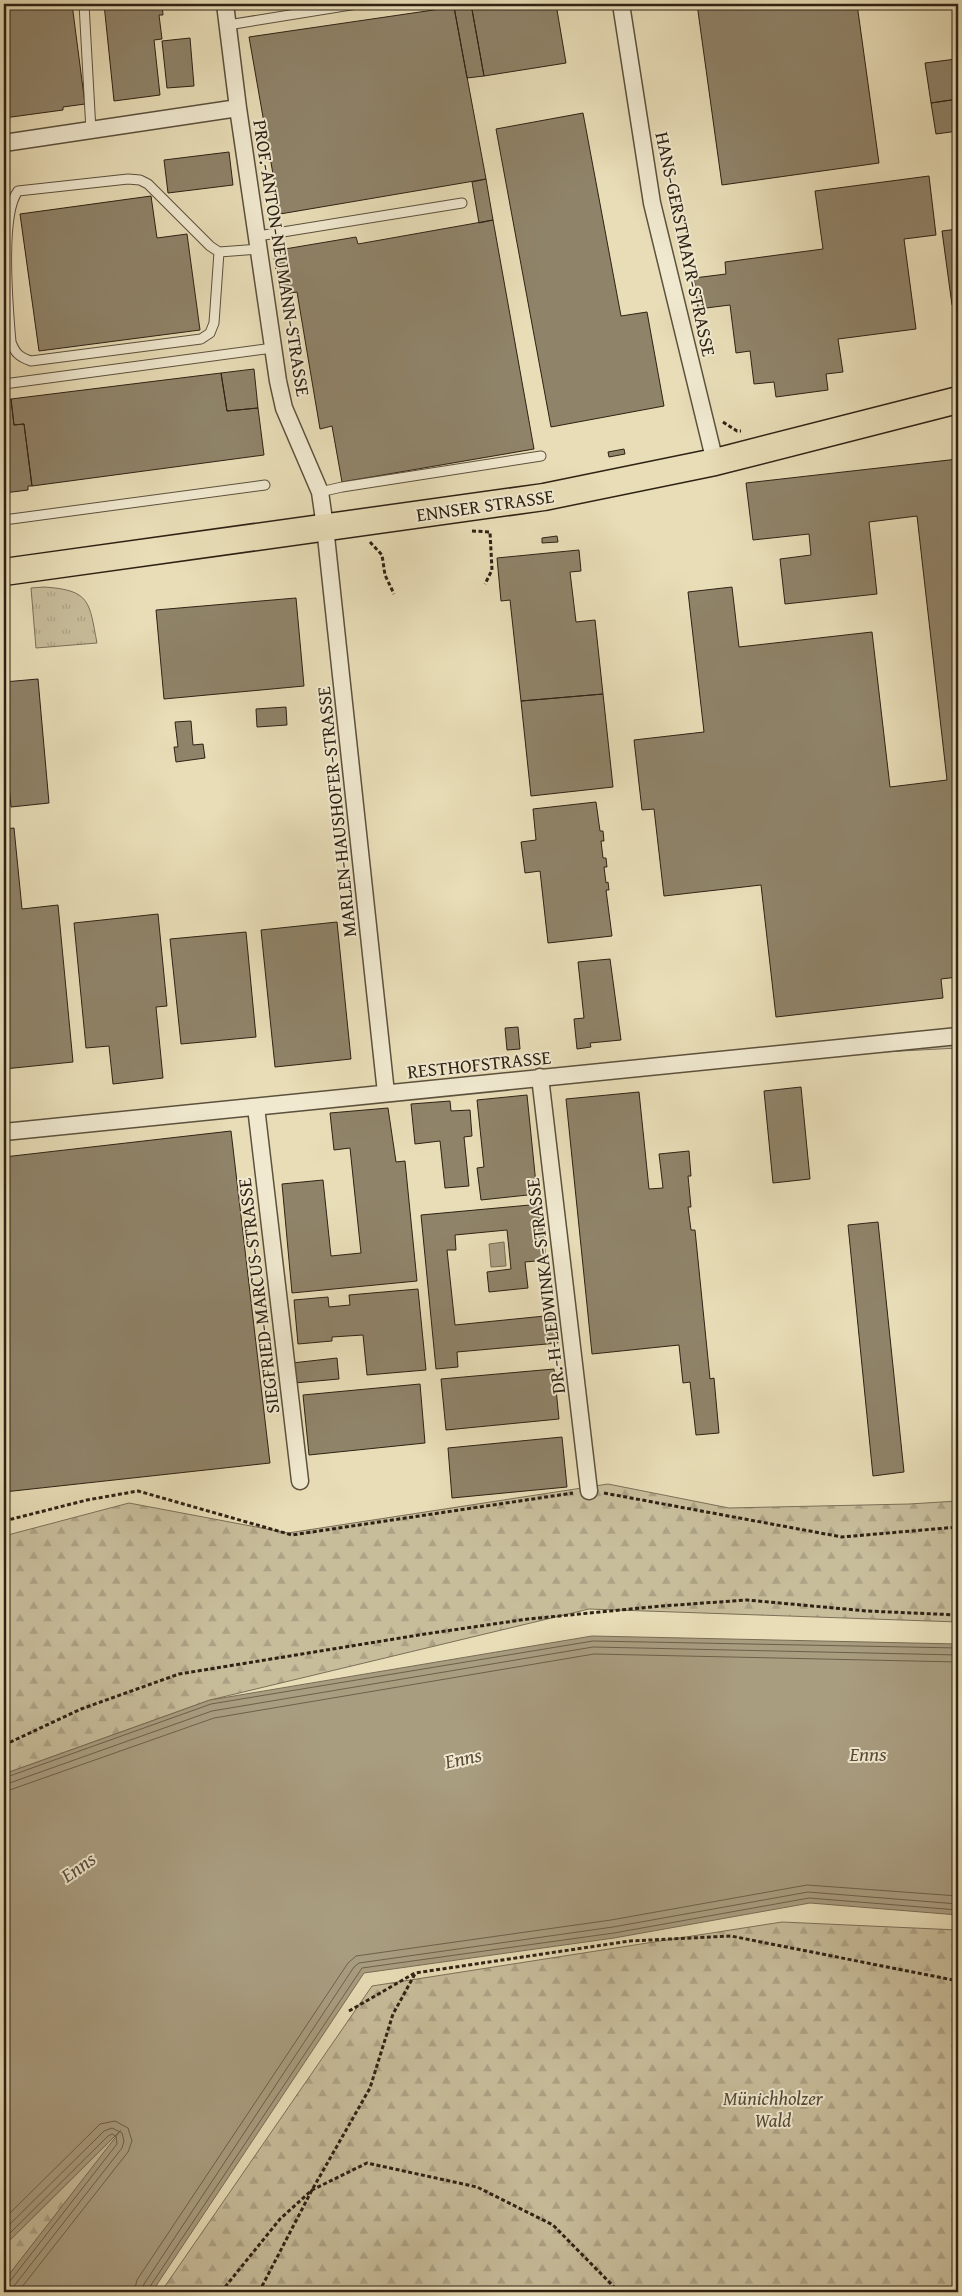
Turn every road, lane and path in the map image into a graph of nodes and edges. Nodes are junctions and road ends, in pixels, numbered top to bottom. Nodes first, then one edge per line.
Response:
1 (84, 4) edge
2 (225, 4) edge
3 (357, 4) edge
4 (621, 4) edge
5 (228, 25) junction
6 (238, 108) junction
7 (91, 131) junction
8 (4, 143) edge
9 (462, 202) dead end
10 (259, 242) junction
11 (220, 252) junction
12 (273, 348) junction
13 (4, 384) edge
14 (958, 400) edge
15 (541, 456) dead end
16 (715, 462) junction
17 (265, 484) dead end
18 (320, 492) junction
19 (4, 520) edge
20 (325, 527) junction
21 (471, 530) dead end
22 (371, 535) junction
23 (6, 567) edge
24 (485, 584) dead end
25 (394, 594) dead end
26 (958, 1036) edge
27 (540, 1077) junction
28 (386, 1093) junction
29 (256, 1107) junction
30 (4, 1132) edge
31 (300, 1481) dead end
32 (589, 1490) junction
33 (4, 1521) edge
34 (958, 1527) edge
35 (958, 1615) edge
36 (4, 1745) edge
37 (415, 1973) junction
38 (958, 1981) edge
39 (349, 2011) dead end
40 (312, 2190) junction
41 (221, 2292) edge
42 (259, 2292) edge
43 (620, 2292) edge

1 - 7 lane
2 - 5 street, PROF.-ANTON-NEUMANN-STRASSE
3 - 5 lane
4 - 16 street, HANS-GERSTMAYR-STRASSE
5 - 6 street, PROF.-ANTON-NEUMANN-STRASSE
6 - 7 street, PROF.-ANTON-NEUMANN-STRASSE
6 - 10 street, PROF.-ANTON-NEUMANN-STRASSE
7 - 8 street, PROF.-ANTON-NEUMANN-STRASSE
9 - 10 lane
10 - 11 lane
10 - 12 street, PROF.-ANTON-NEUMANN-STRASSE
11 - 11 lane
12 - 13 lane
12 - 18 street, PROF.-ANTON-NEUMANN-STRASSE
14 - 16 main road, ENNSER STRASSE
15 - 18 lane
16 - 22 main road, ENNSER STRASSE
17 - 19 lane
18 - 20 street, PROF.-ANTON-NEUMANN-STRASSE
20 - 22 main road, ENNSER STRASSE
20 - 23 main road, ENNSER STRASSE
20 - 28 street, MARLEN-HAUSHOFER-STRASSE
21 - 24 path
22 - 25 path
26 - 27 street, RESTHOFSTRASSE
27 - 28 street, RESTHOFSTRASSE
27 - 32 street, DR.-H-LEDWINKA-STRASSE
28 - 29 street, RESTHOFSTRASSE
29 - 30 street, RESTHOFSTRASSE
29 - 31 street, SIEGFRIED-MARCUS-STRASSE
32 - 33 path
32 - 34 path
35 - 36 path
37 - 38 path
37 - 39 path
37 - 40 path
40 - 41 path
40 - 42 path
40 - 43 path

